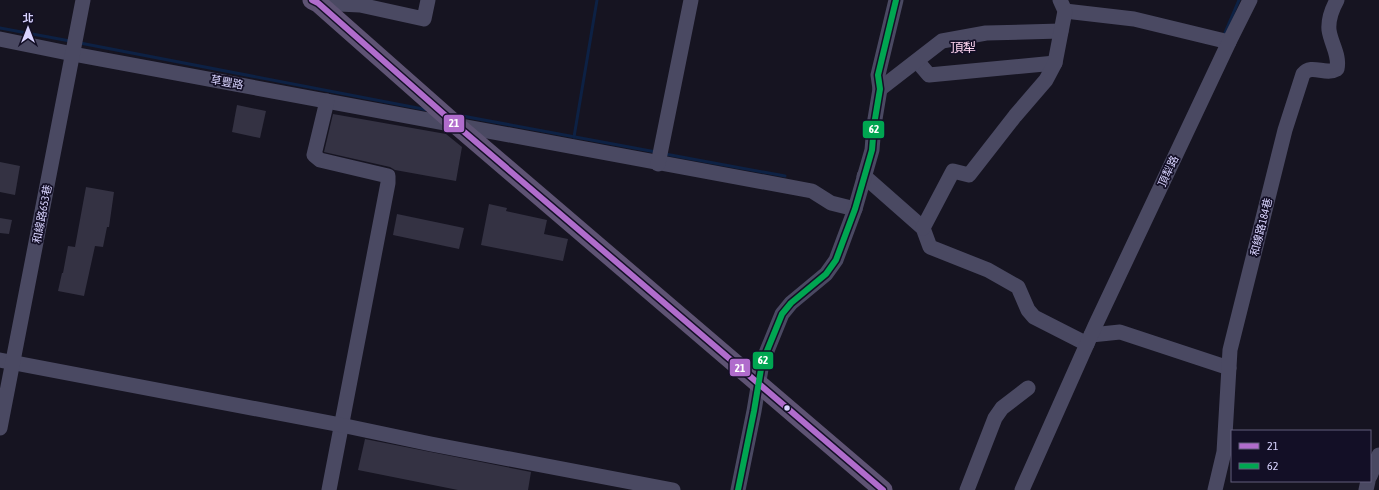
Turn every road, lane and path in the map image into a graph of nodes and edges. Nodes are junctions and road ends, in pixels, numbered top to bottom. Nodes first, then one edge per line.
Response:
1 (83, 0) edge
2 (428, 0) edge
3 (691, 0) edge
4 (896, 0) edge
5 (1250, 0) edge
6 (1337, 0) edge
7 (315, 1) edge
8 (1062, 5) edge
9 (1061, 30) junction
10 (0, 39) edge
11 (1229, 42) junction
12 (73, 54) junction
13 (917, 61) junction
14 (1055, 64) junction
15 (880, 89) junction
16 (327, 100) junction
17 (455, 124) junction
18 (658, 164) junction
19 (864, 176) junction
20 (855, 209) junction
21 (923, 228) junction
22 (1089, 339) junction
23 (7, 362) edge
24 (1230, 368) junction
25 (758, 382) junction
26 (1028, 388) dead end
27 (341, 425) junction
28 (0, 428) edge
29 (1379, 455) edge
30 (1371, 474) edge
31 (329, 490) edge
32 (673, 490) edge
33 (738, 490) edge
34 (884, 490) edge
35 (967, 490) edge
36 (1022, 490) edge
37 (1215, 490) edge

1 - 12 street, 和線路653巷
2 - 7 street
3 - 18 street
4 - 15 street
5 - 11 street, 頂犁路
6 - 24 street, 和線路184巷
7 - 17 main road
8 - 9 street
8 - 11 street
9 - 13 street
9 - 14 street
10 - 12 street, 草豐路
11 - 22 street, 頂犁路
12 - 16 street, 草豐路
12 - 23 street, 和線路653巷
13 - 14 street
13 - 15 street
14 - 21 street
15 - 19 street
16 - 17 street, 草豐路
16 - 27 street
17 - 18 street, 草豐路
17 - 25 main road
18 - 20 street, 草豐路
19 - 20 street
19 - 21 street
20 - 25 street
21 - 22 street
22 - 24 street
22 - 36 street, 頂犁路
23 - 27 street
23 - 28 street, 和線路653巷
24 - 37 street, 和線路184巷
25 - 33 street
25 - 34 main road
26 - 35 street
27 - 31 street
27 - 32 street
29 - 30 street

